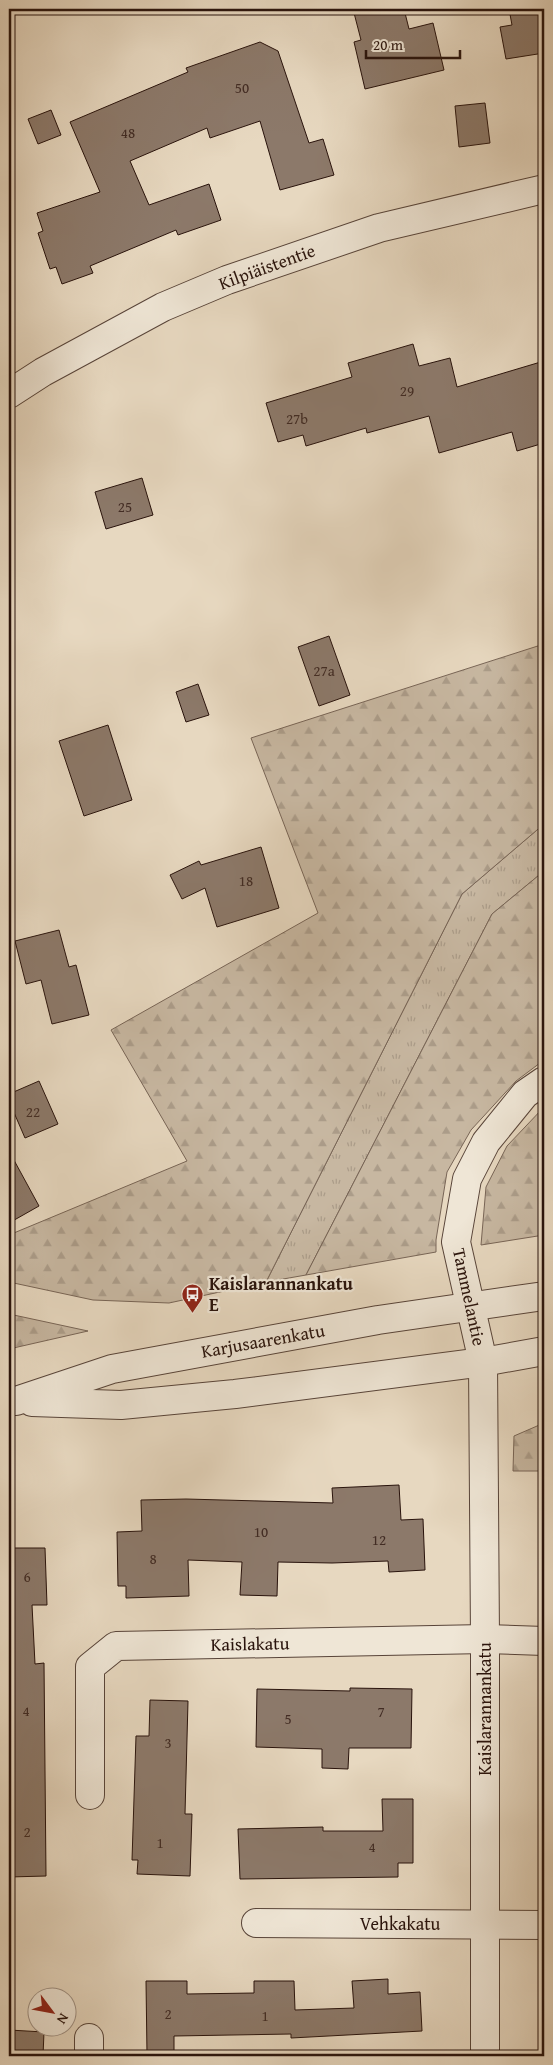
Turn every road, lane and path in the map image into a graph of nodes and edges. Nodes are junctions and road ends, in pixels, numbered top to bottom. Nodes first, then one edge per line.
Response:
1 (544, 189) edge
2 (9, 394) edge
3 (544, 1081) edge
4 (544, 1296) edge
5 (471, 1307) junction
6 (544, 1352) edge
7 (483, 1362) junction
8 (12, 1401) edge
9 (485, 1639) junction
10 (544, 1641) edge
11 (90, 1795) dead end
12 (256, 1923) dead end
13 (485, 1924) junction
14 (544, 1925) edge
15 (485, 2056) edge

1 - 2 street, Kilpiäistentie
3 - 5 street, Tammelantie
4 - 5 street, Karjusaarenkatu
5 - 7 street, Tammelantie
5 - 8 street, Karjusaarenkatu
6 - 7 street, Karjusaarenkatu
7 - 8 street, Karjusaarenkatu
7 - 9 street, Kaislarannankatu
9 - 10 street, Kaislakatu
9 - 11 street, Kaislakatu
9 - 13 street, Kaislarannankatu
12 - 13 street, Vehkakatu
13 - 14 street, Vehkakatu
13 - 15 street, Kaislarannankatu

